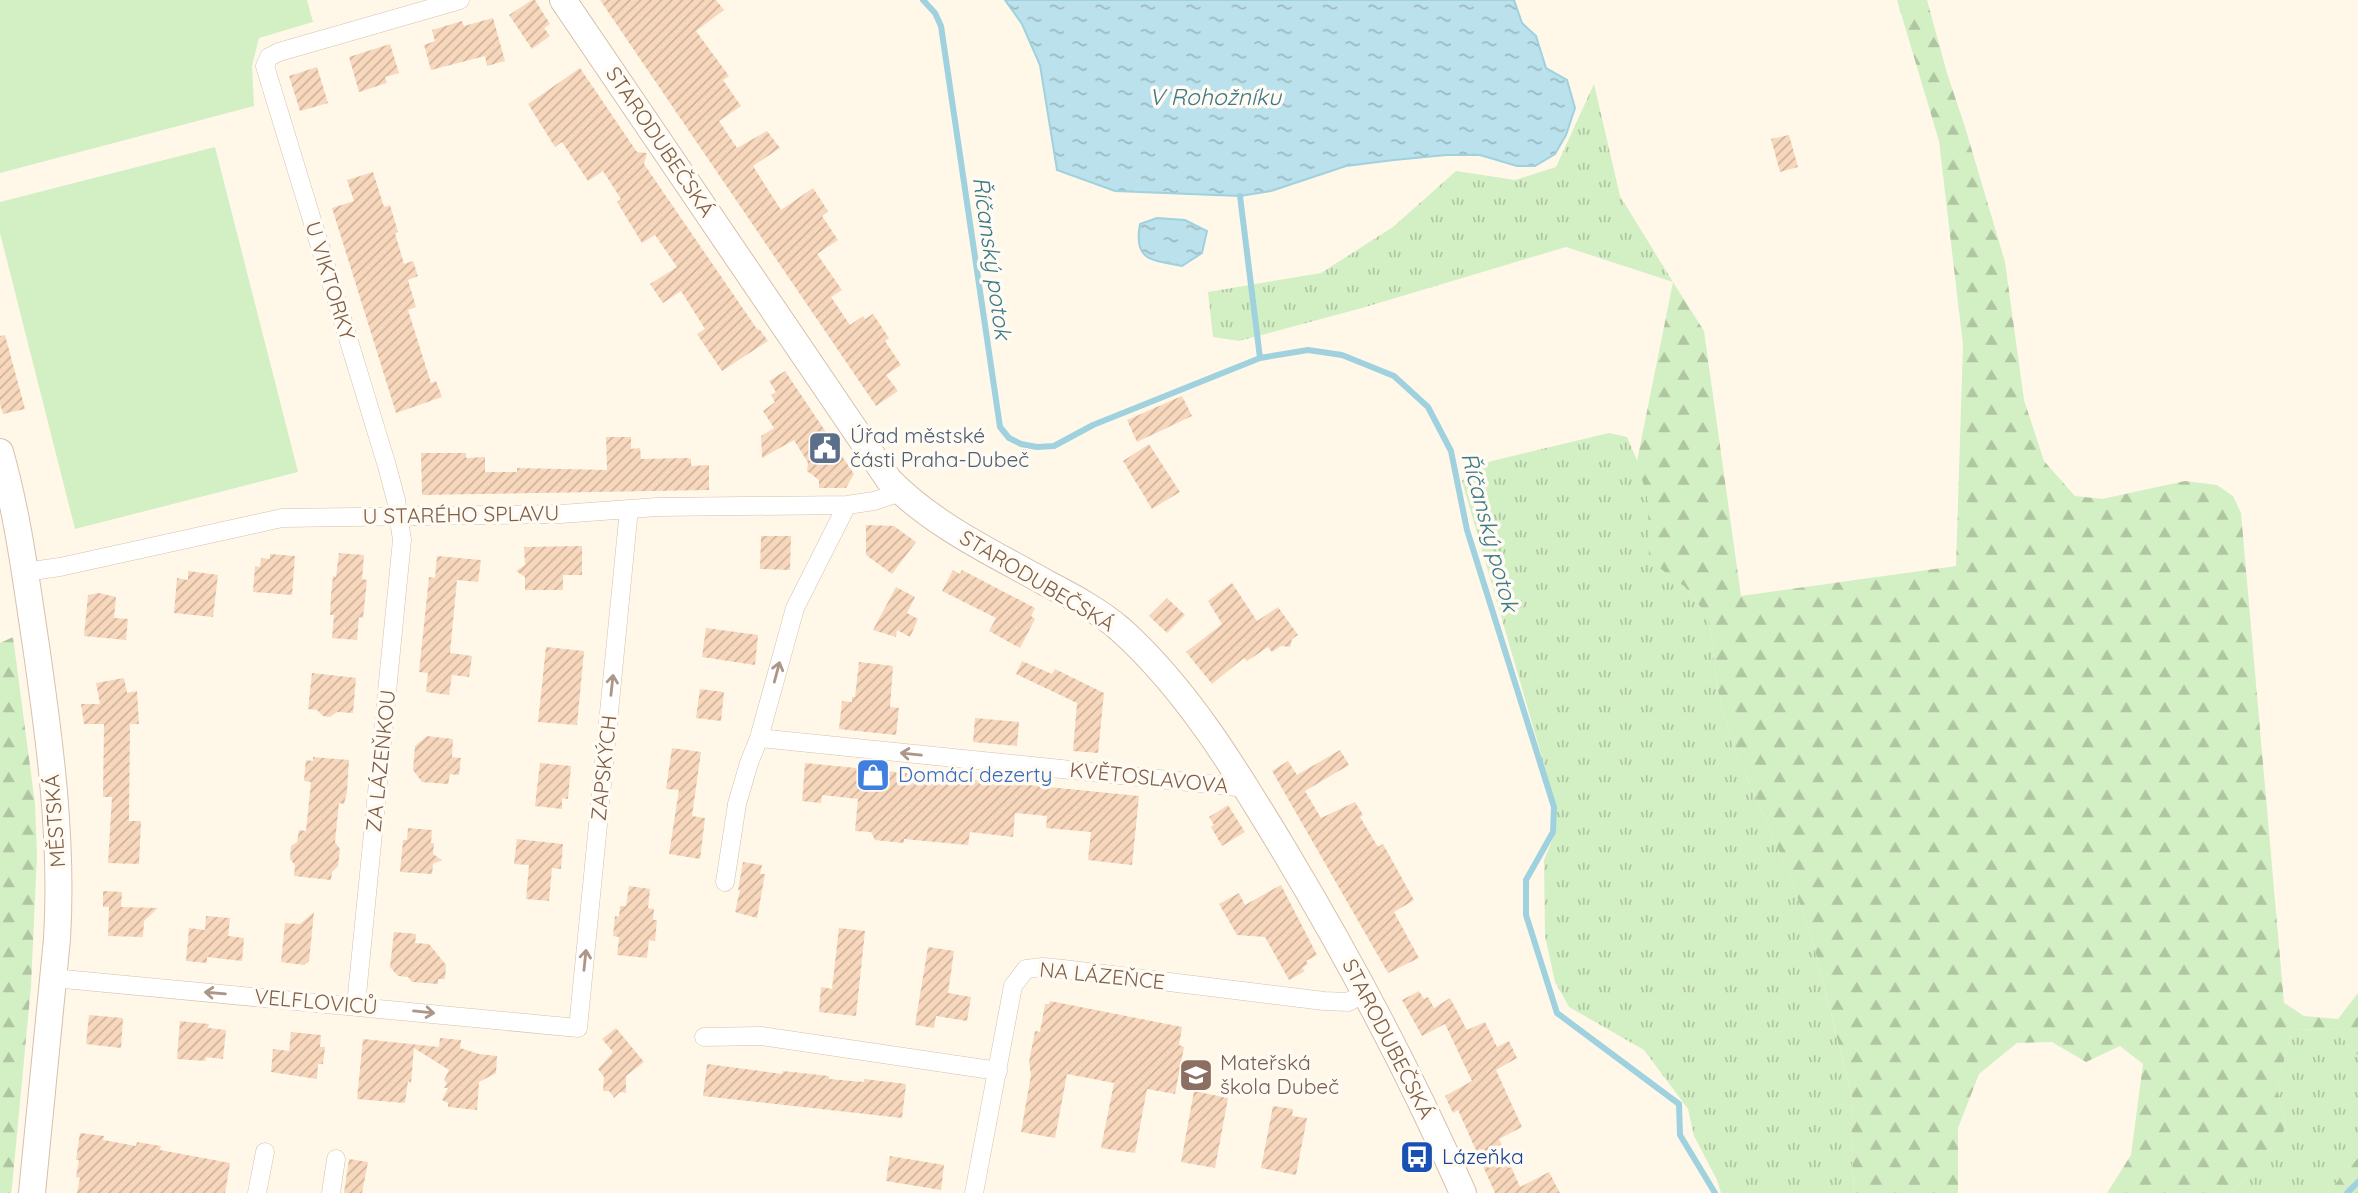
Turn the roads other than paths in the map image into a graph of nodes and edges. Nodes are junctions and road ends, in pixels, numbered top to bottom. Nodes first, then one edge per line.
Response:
1 (460, 0) edge
2 (563, 0) edge
3 (0, 452) edge
4 (901, 492) junction
5 (847, 505) junction
6 (629, 509) junction
7 (400, 517) junction
8 (25, 572) junction
9 (759, 738) junction
10 (1247, 788) junction
11 (725, 882) dead end
12 (53, 978) junction
13 (1365, 993) junction
14 (356, 1006) junction
15 (578, 1028) joint
16 (704, 1037) dead end
17 (998, 1071) junction
18 (265, 1152) dead end
19 (336, 1159) dead end
20 (32, 1193) edge
21 (257, 1193) edge
22 (331, 1193) edge
23 (974, 1193) edge
24 (1463, 1193) edge

1 - 7 street, U VIKTORKY
2 - 4 street, STARODUBEČSKÁ
3 - 8 street, MĚSTSKÁ
4 - 5 street, U STARÉHO SPLAVU
4 - 10 street, STARODUBEČSKÁ
5 - 6 street, U STARÉHO SPLAVU
9 -> 5 street
6 - 7 street, U STARÉHO SPLAVU
15 -> 6 street, ZAPSKÝCH
7 - 8 street, U STARÉHO SPLAVU
7 - 14 street, ZA LÁZEŇKOU
8 - 12 street, MĚSTSKÁ
10 -> 9 street, KVĚTOSLAVOVA
9 - 11 street
10 - 13 street, STARODUBEČSKÁ
14 -> 12 street, VELFLOVICŮ
12 - 20 street, MĚSTSKÁ
13 - 17 street, NA LÁZEŇCE
13 - 24 street, STARODUBEČSKÁ
14 -> 15 street, VELFLOVICŮ
16 - 17 street
17 - 23 street, NA LÁZEŇCE
18 - 21 street
19 - 22 street

